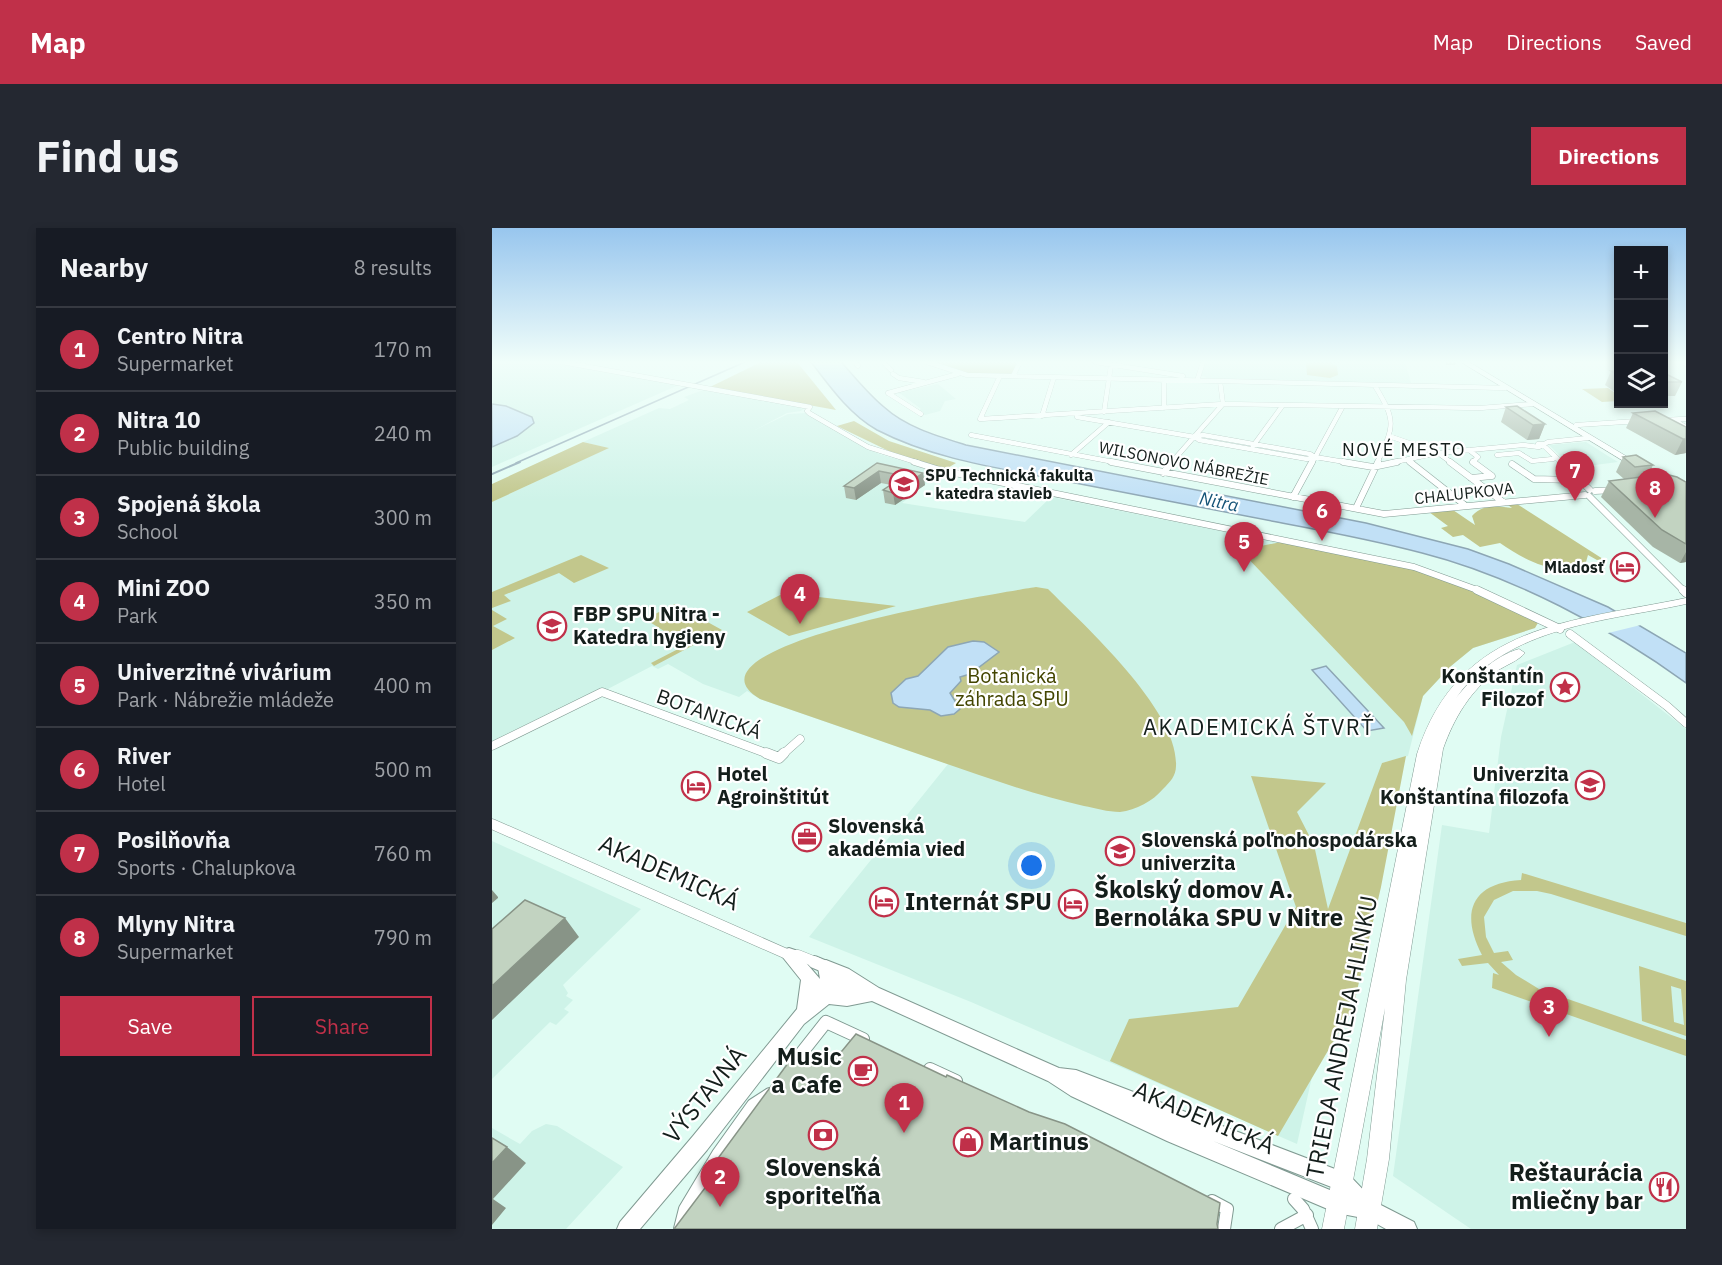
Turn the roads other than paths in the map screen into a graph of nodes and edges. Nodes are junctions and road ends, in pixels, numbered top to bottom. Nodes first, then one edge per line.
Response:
1 (809, 409) edge
2 (913, 409) edge
3 (985, 409) edge
4 (1044, 409) edge
5 (1104, 409) edge
6 (1154, 409) edge
7 (1219, 409) edge
8 (1280, 409) edge
9 (1342, 409) edge
10 (1389, 409) edge
11 (1542, 409) edge
12 (1544, 409) edge
13 (1121, 411) junction
14 (1104, 412) junction
15 (921, 414) dead end
16 (1062, 415) junction
17 (1042, 416) junction
18 (1686, 419) edge
19 (1672, 420) junction
20 (1643, 421) edge
21 (1651, 421) edge
22 (1109, 422) junction
23 (1572, 425) junction
24 (1686, 427) edge
25 (971, 435) dead end
26 (1389, 436) junction
27 (1195, 437) junction
28 (1592, 438) junction
29 (1541, 445) junction
30 (1253, 447) junction
31 (1486, 448) junction
32 (1469, 450) junction
33 (1438, 453) junction
34 (1071, 455) junction
35 (1315, 458) junction
36 (1553, 459) junction
37 (1407, 460) junction
38 (1512, 464) dead end
39 (1373, 467) junction
40 (1163, 473) junction
41 (1471, 478) junction
42 (1573, 480) junction
43 (1620, 489) edge
44 (1686, 491) edge
45 (1590, 493) junction
46 (1686, 496) edge
47 (1293, 497) junction
48 (1503, 502) junction
49 (1466, 506) junction
50 (1356, 508) junction
51 (1686, 586) edge
52 (1686, 593) edge
53 (1686, 601) edge
54 (1686, 609) edge
55 (1634, 616) junction
56 (1565, 632) junction
57 (1686, 723) edge
58 (800, 739) dead end
59 (492, 746) edge
60 (492, 824) edge
61 (789, 955) junction
62 (826, 967) junction
63 (809, 979) junction
64 (866, 989) junction
65 (824, 996) junction
66 (805, 1011) junction
67 (880, 1046) edge
68 (921, 1065) edge
69 (789, 1070) edge
70 (1054, 1075) junction
71 (777, 1086) edge
72 (973, 1089) edge
73 (1341, 1181) junction
74 (1196, 1193) edge
75 (1294, 1198) dead end
76 (1337, 1203) junction
77 (1307, 1215) junction
78 (1368, 1220) edge
79 (627, 1229) edge
80 (680, 1229) edge
81 (1224, 1229) edge
82 (1281, 1229) edge
83 (1312, 1229) edge
84 (1333, 1229) edge
85 (1407, 1229) edge

1 - 56 street
2 - 15 street
3 - 17 street
4 - 17 street
5 - 14 street
6 - 13 street
7 - 27 street
8 - 30 street
9 - 35 street
10 - 26 street
11 - 23 main road
12 - 23 main road
13 - 14 street
13 - 22 street
14 - 16 street
16 - 17 street
16 - 22 street
18 - 19 street
19 - 21 street
19 - 24 street
20 - 23 street
22 - 27 street
22 - 34 street
23 - 28 main road
25 - 34 street, WILSONOVO NÁBREŽIE
26 - 33 street
26 - 39 street
27 - 30 street
27 - 40 street
28 - 29 street
28 - 44 main road
28 - 46 main road
29 - 31 street
29 - 36 street
29 - 45 street
30 - 35 street
31 - 32 street
31 - 36 street
32 - 33 street
32 - 41 street
33 - 37 street
33 - 41 street
34 - 40 street, WILSONOVO NÁBREŽIE
35 - 39 street
35 - 47 street
36 - 42 street
37 - 39 street
37 - 49 street
38 - 42 street
39 - 50 street
40 - 47 street, WILSONOVO NÁBREŽIE
41 - 48 street
42 - 45 street
43 - 45 street, CHALUPKOVA
45 - 48 street, CHALUPKOVA
45 - 51 street
45 - 52 street
47 - 50 street, WILSONOVO NÁBREŽIE
48 - 49 street, CHALUPKOVA
49 - 50 street, CHALUPKOVA
53 - 55 main road
54 - 55 main road
55 - 56 main road, TRIEDA ANDREJA HLINKU
56 - 57 street
56 - 73 main road, TRIEDA ANDREJA HLINKU
56 - 78 main road, TRIEDA ANDREJA HLINKU
58 - 59 street, BOTANICKÁ
60 - 61 street, AKADEMICKÁ
61 - 62 street, AKADEMICKÁ
61 - 63 street
62 - 64 street, AKADEMICKÁ
62 - 65 street
63 - 65 street
63 - 66 street
64 - 65 street
64 - 70 street, AKADEMICKÁ
65 - 66 street, VÝSTAVNÁ
66 - 79 street, VÝSTAVNÁ
67 - 69 street
68 - 72 street
70 - 73 street, AKADEMICKÁ
70 - 76 street, AKADEMICKÁ
71 - 80 street
73 - 76 main road, TRIEDA ANDREJA HLINKU
73 - 78 street
74 - 81 street
75 - 77 street
76 - 78 street, AKADEMICKÁ
76 - 84 main road, TRIEDA ANDREJA HLINKU
77 - 82 street
77 - 83 street
78 - 85 street

